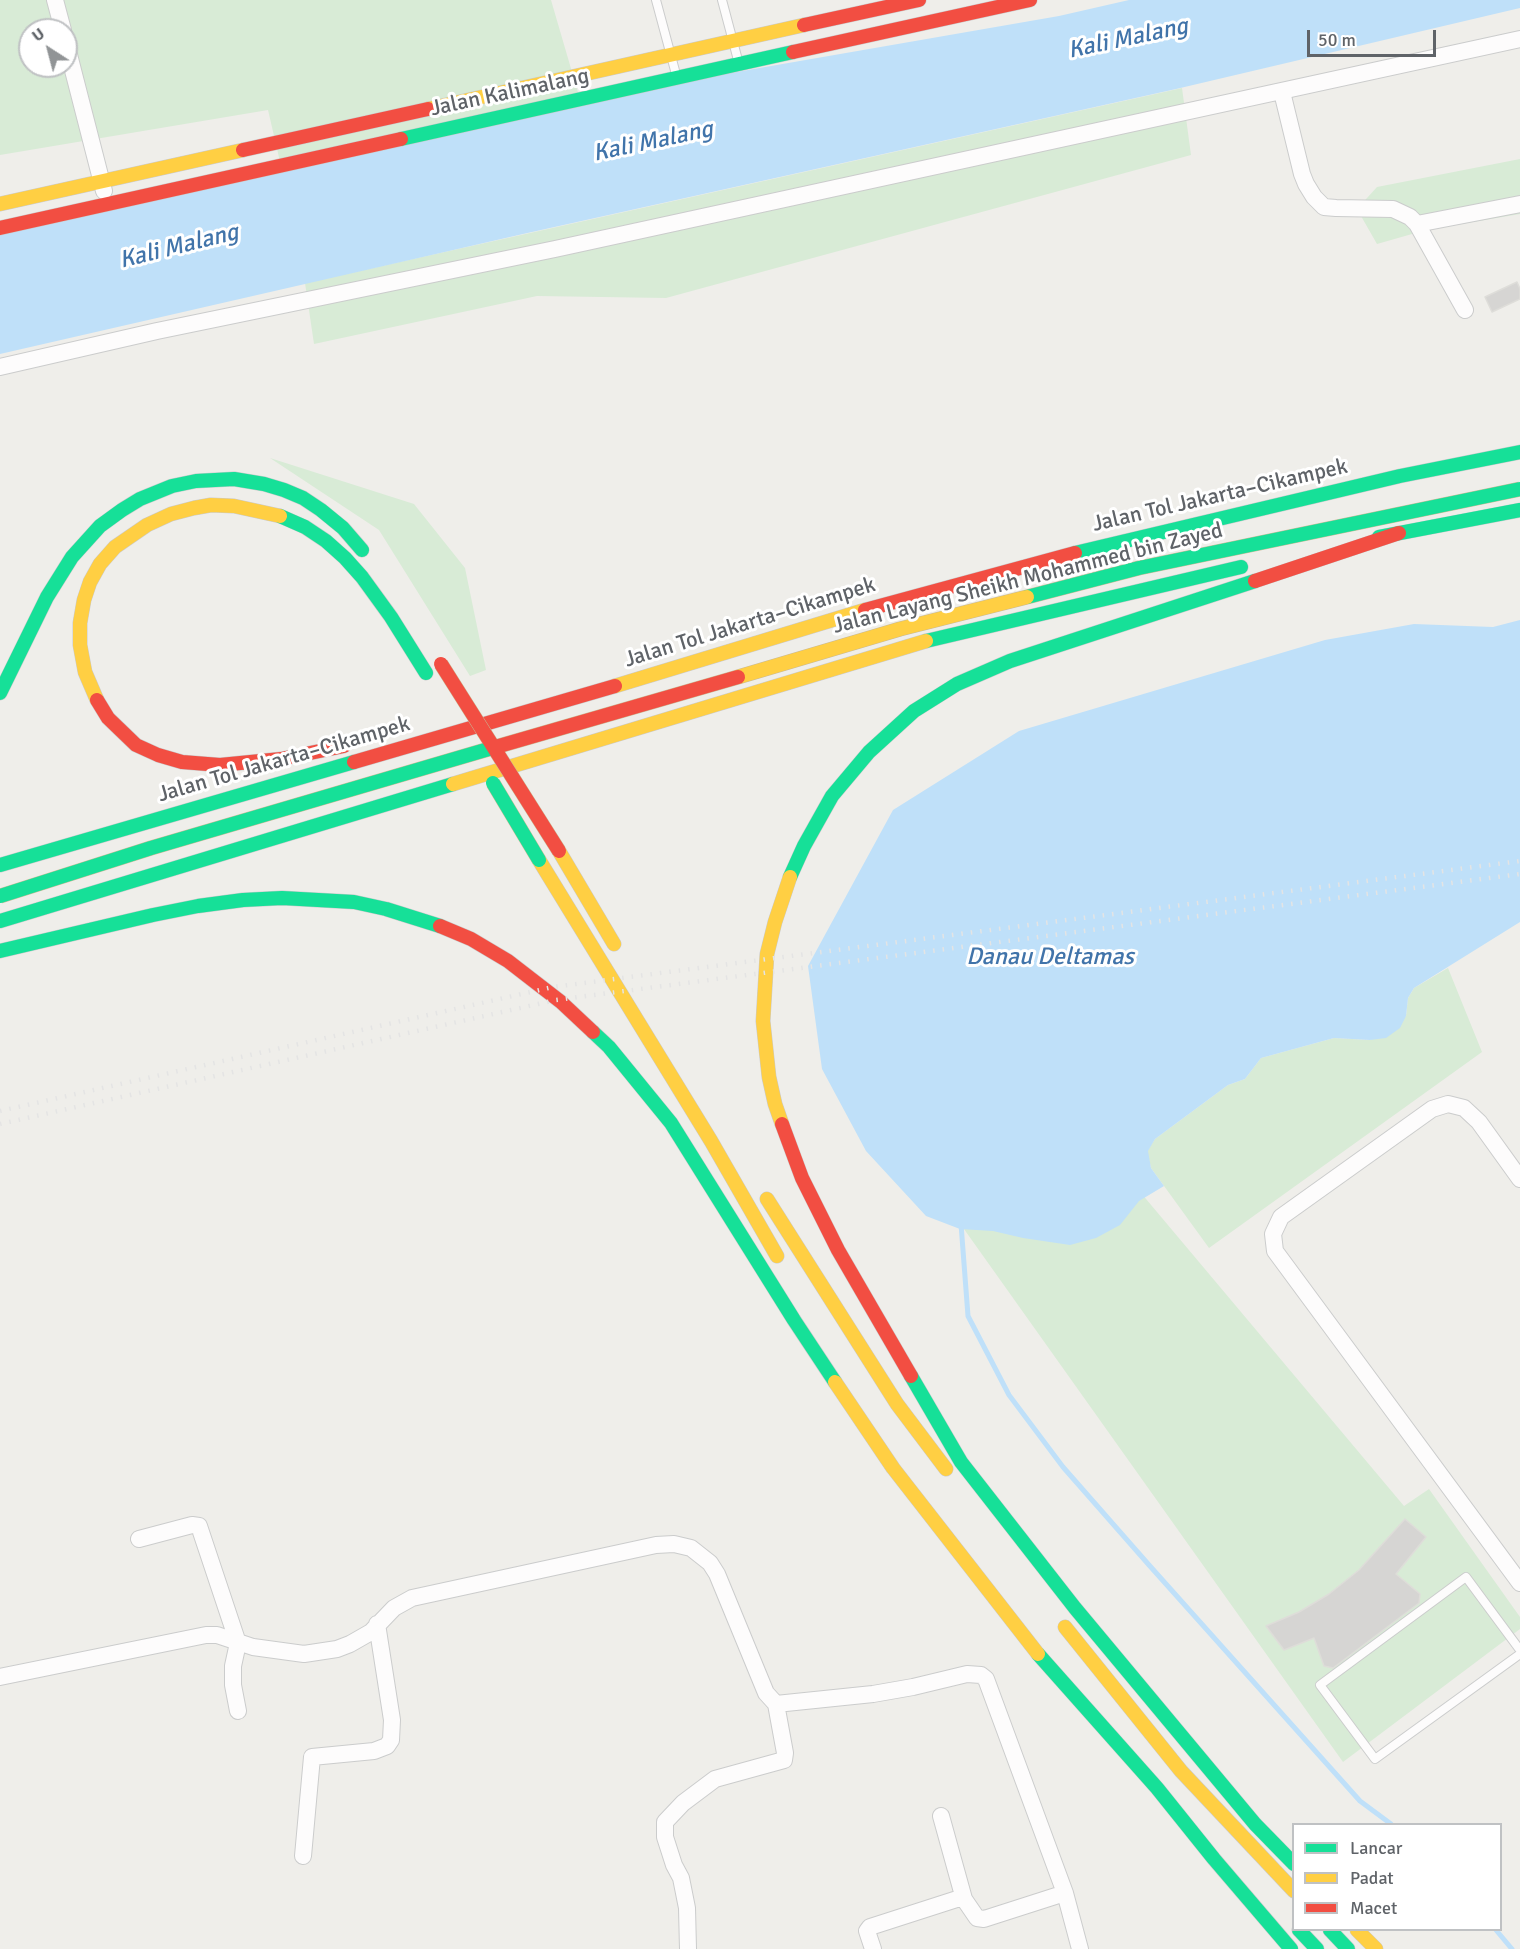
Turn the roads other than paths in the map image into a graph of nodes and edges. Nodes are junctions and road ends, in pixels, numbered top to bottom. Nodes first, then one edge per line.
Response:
1 (55, 0) edge
2 (656, 0) edge
3 (722, 0) edge
4 (919, 0) edge
5 (1030, 0) edge
6 (1011, 2) edge
7 (60, 18) edge
8 (1520, 39) edge
9 (733, 41) junction
10 (670, 55) junction
11 (740, 64) junction
12 (75, 78) edge
13 (677, 78) junction
14 (1282, 92) junction
15 (101, 181) junction
16 (0, 204) edge
17 (108, 204) junction
18 (1520, 204) edge
19 (1417, 224) junction
20 (0, 228) edge
21 (1465, 310) dead end
22 (0, 367) edge
23 (1520, 452) edge
24 (1520, 476) edge
25 (1520, 489) edge
26 (1520, 510) edge
27 (1399, 533) junction
28 (1127, 557) dead end
29 (1280, 558) dead end
30 (1259, 563) dead end
31 (374, 564) dead end
32 (1081, 569) dead end
33 (879, 606) junction
34 (780, 622) dead end
35 (438, 659) dead end
36 (429, 678) dead end
37 (0, 693) edge
38 (479, 707) dead end
39 (355, 744) dead end
40 (0, 865) edge
41 (0, 879) edge
42 (0, 896) edge
43 (0, 921) edge
44 (0, 951) edge
45 (621, 954) dead end
46 (1520, 1179) edge
47 (762, 1191) dead end
48 (785, 1269) dead end
49 (954, 1479) dead end
50 (139, 1539) dead end
51 (1520, 1583) edge
52 (377, 1624) junction
53 (1064, 1625) dead end
54 (238, 1643) junction
55 (1520, 1650) edge
56 (1520, 1654) edge
57 (0, 1677) edge
58 (1090, 1692) dead end
59 (776, 1704) junction
60 (237, 1711) dead end
61 (941, 1816) dead end
62 (303, 1856) dead end
63 (1292, 1863) edge
64 (1239, 1867) dead end
65 (1292, 1890) edge
66 (1065, 1893) junction
67 (964, 1899) junction
68 (1301, 1931) edge
69 (1332, 1931) edge
70 (1359, 1931) edge
71 (688, 1949) edge
72 (873, 1949) edge
73 (1080, 1949) edge
74 (1291, 1949) edge
75 (1317, 1949) edge
76 (1348, 1949) edge
77 (1376, 1949) edge

1 - 7 street
2 - 10 lane
3 - 9 lane
4 - 9 main road, Jalan Kalimalang
5 - 6 main road, Jalan Kalimalang
6 - 11 main road, Jalan Kalimalang
8 - 14 street
9 - 10 main road, Jalan Kalimalang
9 - 11 lane
10 - 13 lane
10 - 15 main road, Jalan Kalimalang
11 - 13 main road, Jalan Kalimalang
12 - 15 street
13 - 17 main road, Jalan Kalimalang
14 - 19 street
14 - 22 street
15 - 16 main road, Jalan Kalimalang
15 - 17 street
17 - 20 main road, Jalan Kalimalang
18 - 19 street
19 - 21 street
23 - 33 main road, Jalan Tol Jakarta–Cikampek
24 - 28 main road, Jalan Layang Sheikh Mohammed bin Zayed
25 - 42 main road, Jalan Layang Sheikh Mohammed bin Zayed, bridge
26 - 27 main road
27 - 29 main road
27 - 63 main road
30 - 43 main road
31 - 37 main road
32 - 41 main road, Jalan Layang Sheikh Mohammed bin Zayed
33 - 34 main road
33 - 40 main road, Jalan Tol Jakarta–Cikampek
35 - 45 main road, bridge
36 - 39 main road
38 - 48 main road, bridge
44 - 74 main road
46 - 51 street
47 - 49 main road
50 - 54 street
52 - 54 street
52 - 59 street
52 - 62 street
53 - 65 main road
54 - 57 street
54 - 60 street
55 - 56 lane
58 - 64 main road
59 - 66 street
59 - 71 street
61 - 67 street
66 - 67 street
66 - 73 street
67 - 72 street
68 - 75 main road
69 - 76 main road
70 - 77 main road

